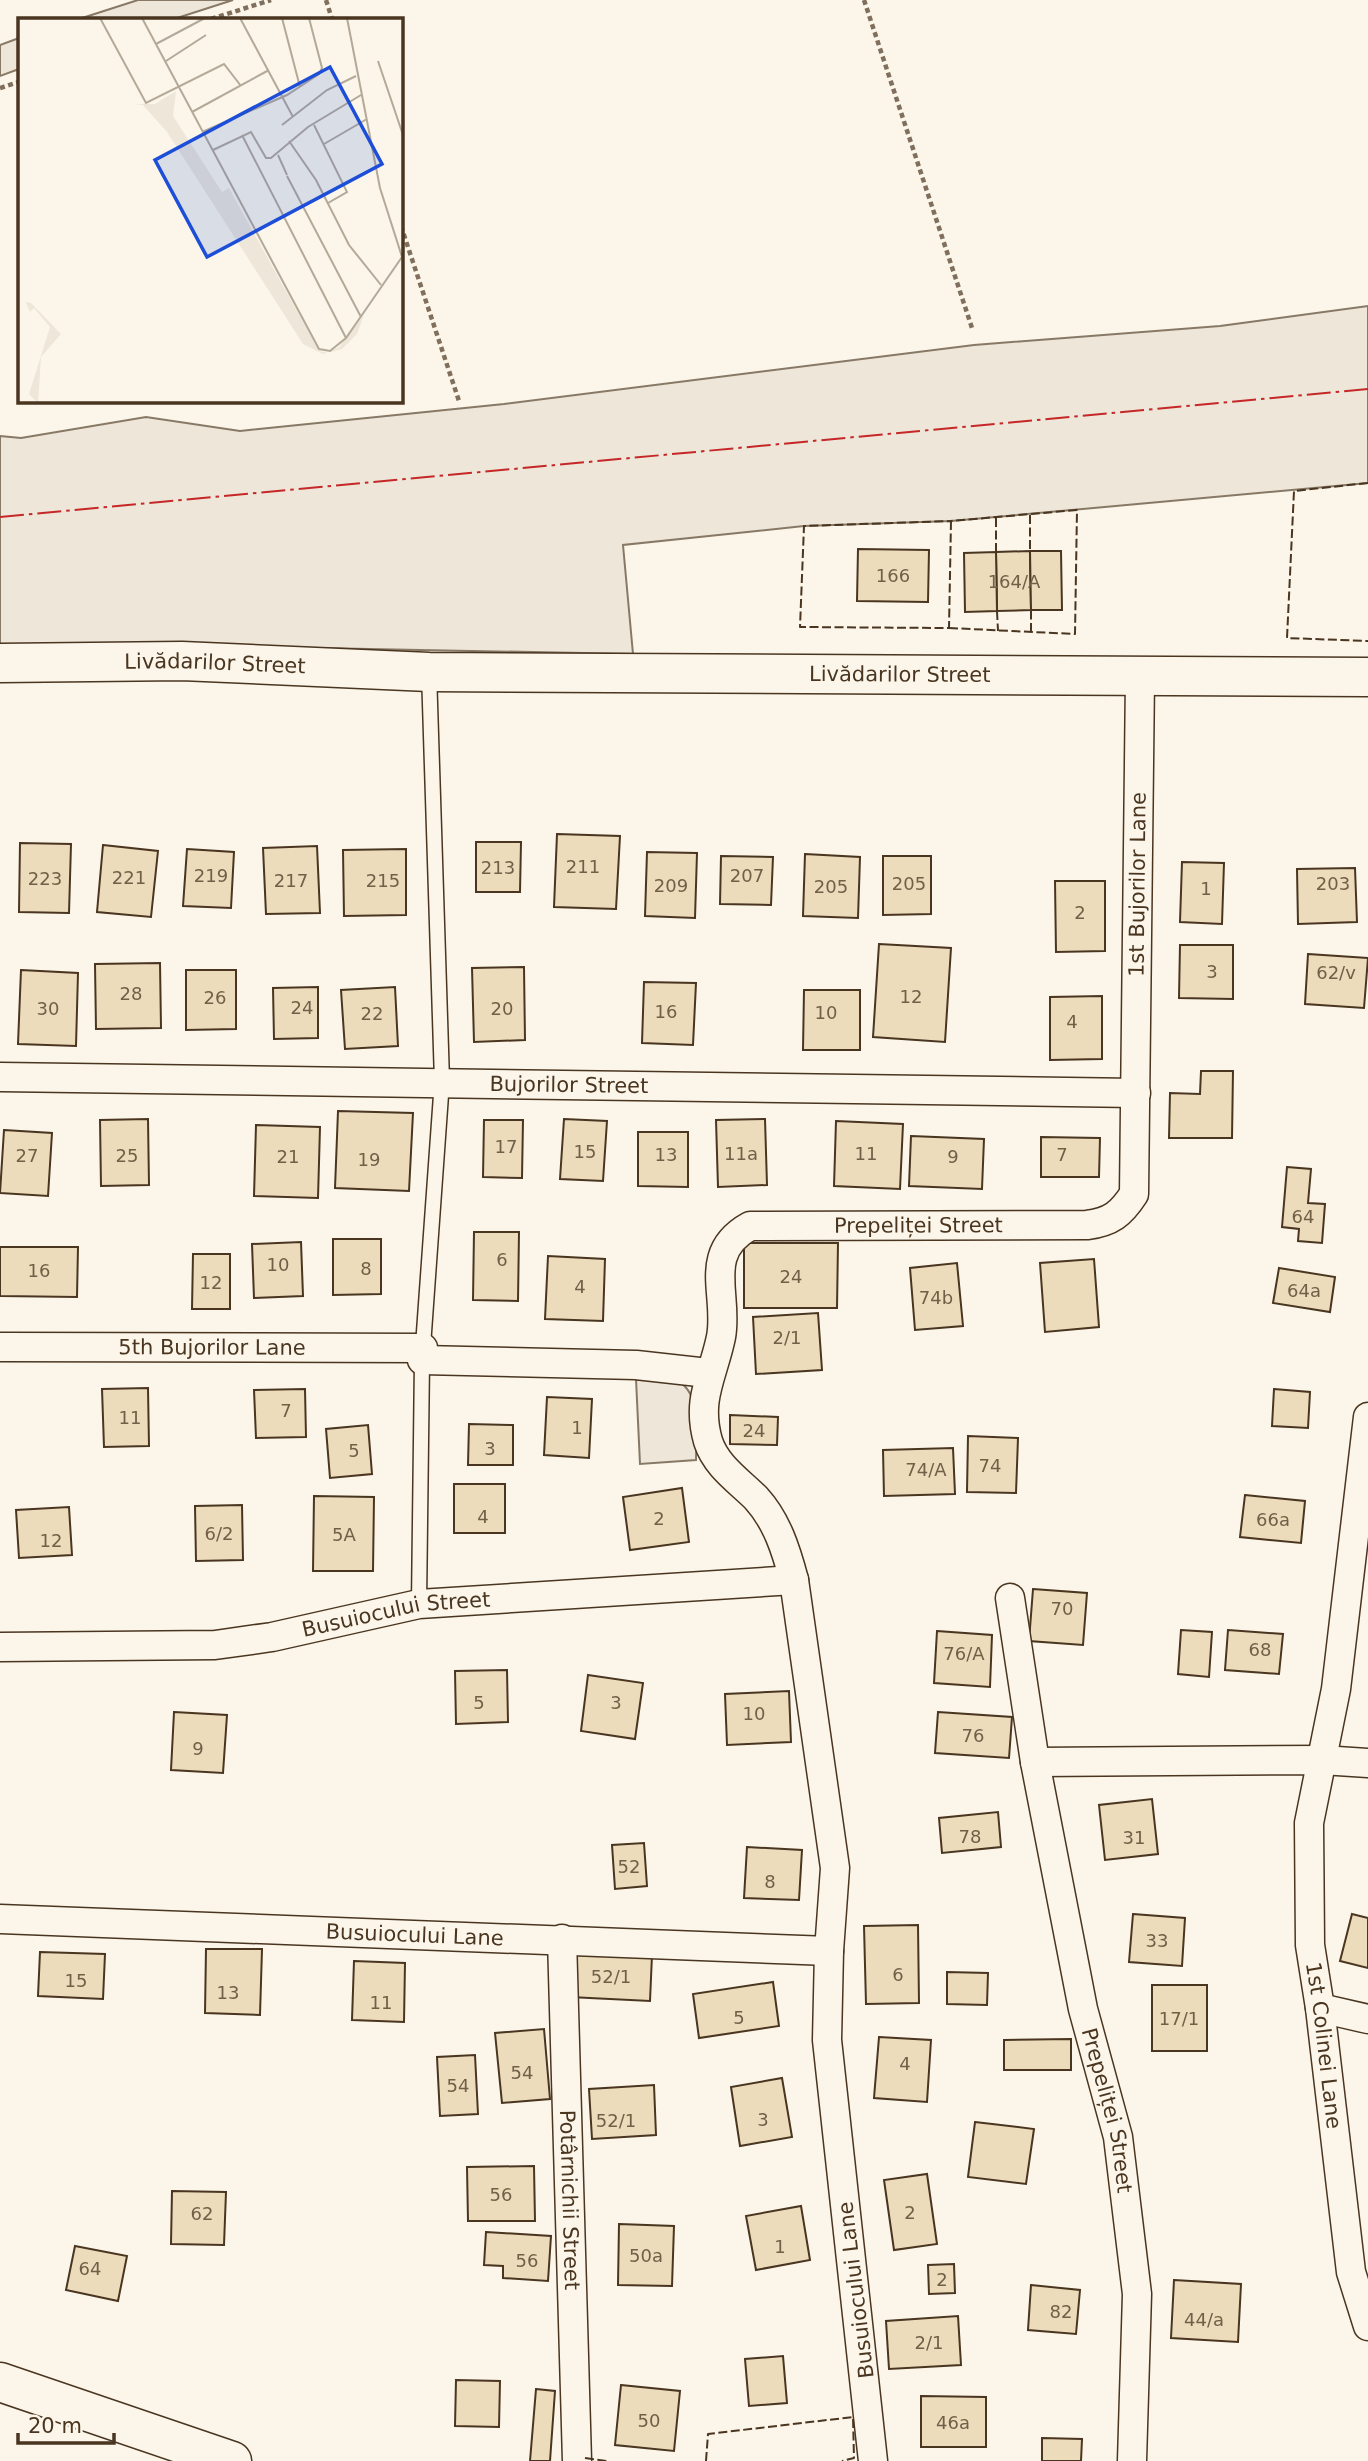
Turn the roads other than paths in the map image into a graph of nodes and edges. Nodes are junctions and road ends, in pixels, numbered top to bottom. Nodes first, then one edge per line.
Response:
1 (0, 663) edge
2 (429, 672) junction
3 (1140, 677) junction
4 (1368, 677) edge
5 (0, 1077) edge
6 (442, 1081) junction
7 (1136, 1093) junction
8 (0, 1348) edge
9 (422, 1354) junction
10 (708, 1374) junction
11 (1368, 1417) edge
12 (794, 1580) junction
13 (1010, 1598) dead end
14 (419, 1604) junction
15 (0, 1647) edge
16 (1322, 1760) junction
17 (1035, 1762) junction
18 (1368, 1763) edge
19 (0, 1919) edge
20 (562, 1939) junction
21 (829, 1951) junction
22 (1320, 2008) junction
23 (1368, 2019) edge
24 (1368, 2326) edge
25 (0, 2382) edge
26 (232, 2461) edge
27 (577, 2461) edge
28 (873, 2461) edge
29 (1132, 2461) edge

1 - 2 street, Livădarilor Street
2 - 3 street, Livădarilor Street
2 - 6 lane
3 - 4 street, Livădarilor Street
3 - 7 street, 1st Bujorilor Lane
5 - 6 street, Bujorilor Street
6 - 7 street, Bujorilor Street
6 - 9 lane
7 - 10 street, Prepeliței Street
8 - 9 street, 5th Bujorilor Lane
9 - 10 street, 5th Bujorilor Lane
9 - 14 lane
10 - 12 street, Busuiocului Lane
11 - 16 street
12 - 14 street, Busuiocului Street
12 - 21 street, Busuiocului Lane
13 - 17 street, Prepeliței Street
14 - 15 street, Busuiocului Street
16 - 17 street
16 - 18 street
16 - 22 street, 1st Colinei Lane
17 - 29 street, Prepeliței Street
19 - 20 street, Busuiocului Lane
20 - 21 street, Busuiocului Lane
20 - 27 street, Potârnichii Street
21 - 28 street, Busuiocului Lane
22 - 23 street
22 - 24 street, 1st Colinei Lane
25 - 26 street

